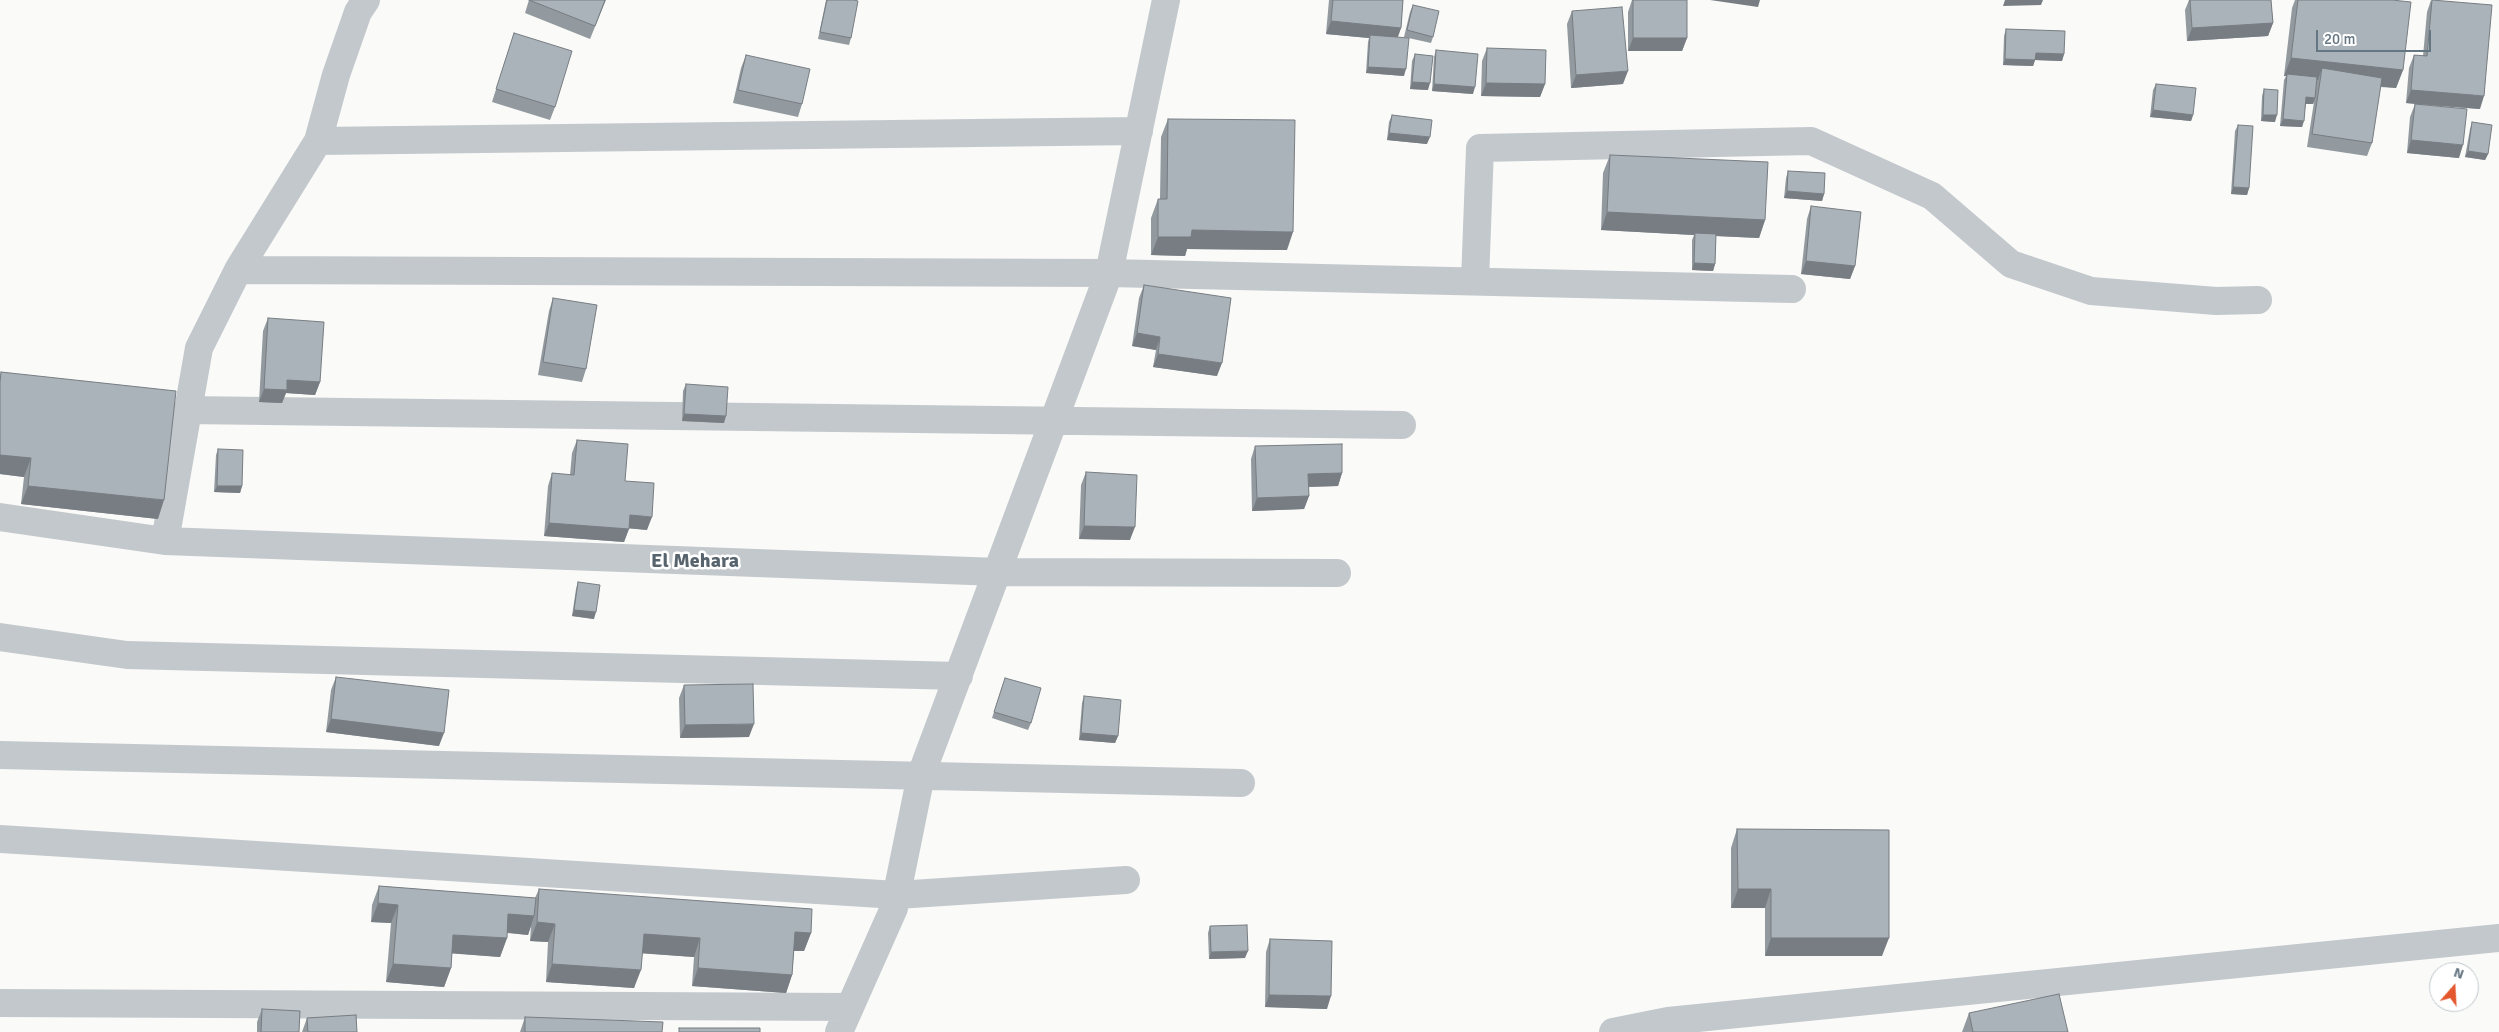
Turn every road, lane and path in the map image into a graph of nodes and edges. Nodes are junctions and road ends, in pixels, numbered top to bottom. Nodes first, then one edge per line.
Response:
1 (366, 0) edge
2 (1166, 0) edge
3 (1139, 131) junction
4 (318, 140) junction
5 (238, 270) junction
6 (1109, 273) junction
7 (1475, 281) junction
8 (1792, 289) dead end
9 (2258, 300) dead end
10 (186, 410) junction
11 (1054, 422) junction
12 (1402, 425) dead end
13 (0, 517) edge
14 (165, 541) junction
15 (998, 572) junction
16 (1337, 573) dead end
17 (0, 637) edge
18 (959, 676) junction
19 (0, 755) edge
20 (921, 775) junction
21 (1241, 783) dead end
22 (0, 838) edge
23 (1126, 880) dead end
24 (897, 895) junction
25 (2499, 938) edge
26 (0, 1003) edge
27 (850, 1007) junction
28 (840, 1032) edge
29 (1613, 1032) edge

1 - 4 street
2 - 3 street
3 - 4 street
3 - 6 street
4 - 5 street
5 - 6 street
5 - 10 street
6 - 7 street
6 - 11 street
7 - 8 street
7 - 9 street
10 - 11 street
10 - 14 street
11 - 12 street
11 - 15 street
13 - 14 street
14 - 15 street
15 - 16 street
15 - 18 street
17 - 18 street
18 - 20 street
19 - 20 street
20 - 21 street
20 - 24 street
22 - 24 street
23 - 24 street
24 - 27 street
25 - 29 street
26 - 27 street
27 - 28 street

